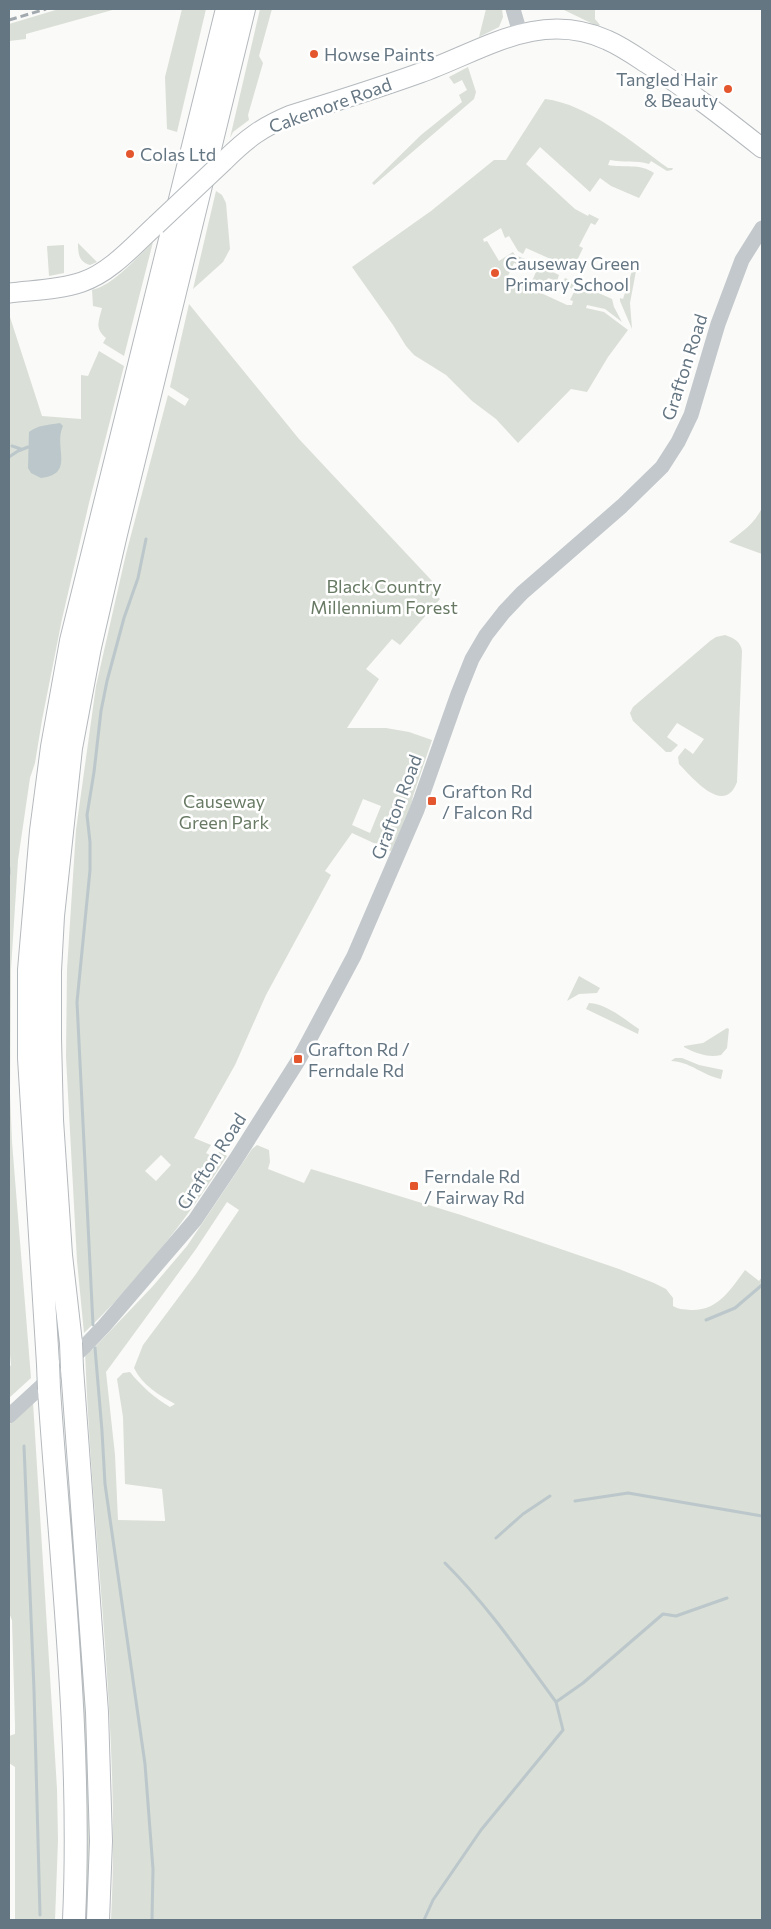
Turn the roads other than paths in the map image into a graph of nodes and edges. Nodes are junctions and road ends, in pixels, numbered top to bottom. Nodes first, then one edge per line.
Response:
1 (227, 9) edge
2 (244, 9) edge
3 (513, 9) edge
4 (520, 33) junction
5 (762, 148) edge
6 (762, 228) edge
7 (9, 293) edge
8 (42, 1390) junction
9 (9, 1416) edge
10 (74, 1920) edge
11 (98, 1920) edge

1 - 8 highway, bridge
2 - 11 highway, bridge
3 - 4 street
4 - 5 main road, Cakemore Road
4 - 7 main road, Cakemore Road, bridge
6 - 8 street, Grafton Road
8 - 9 street, Grafton Road
8 - 10 highway

